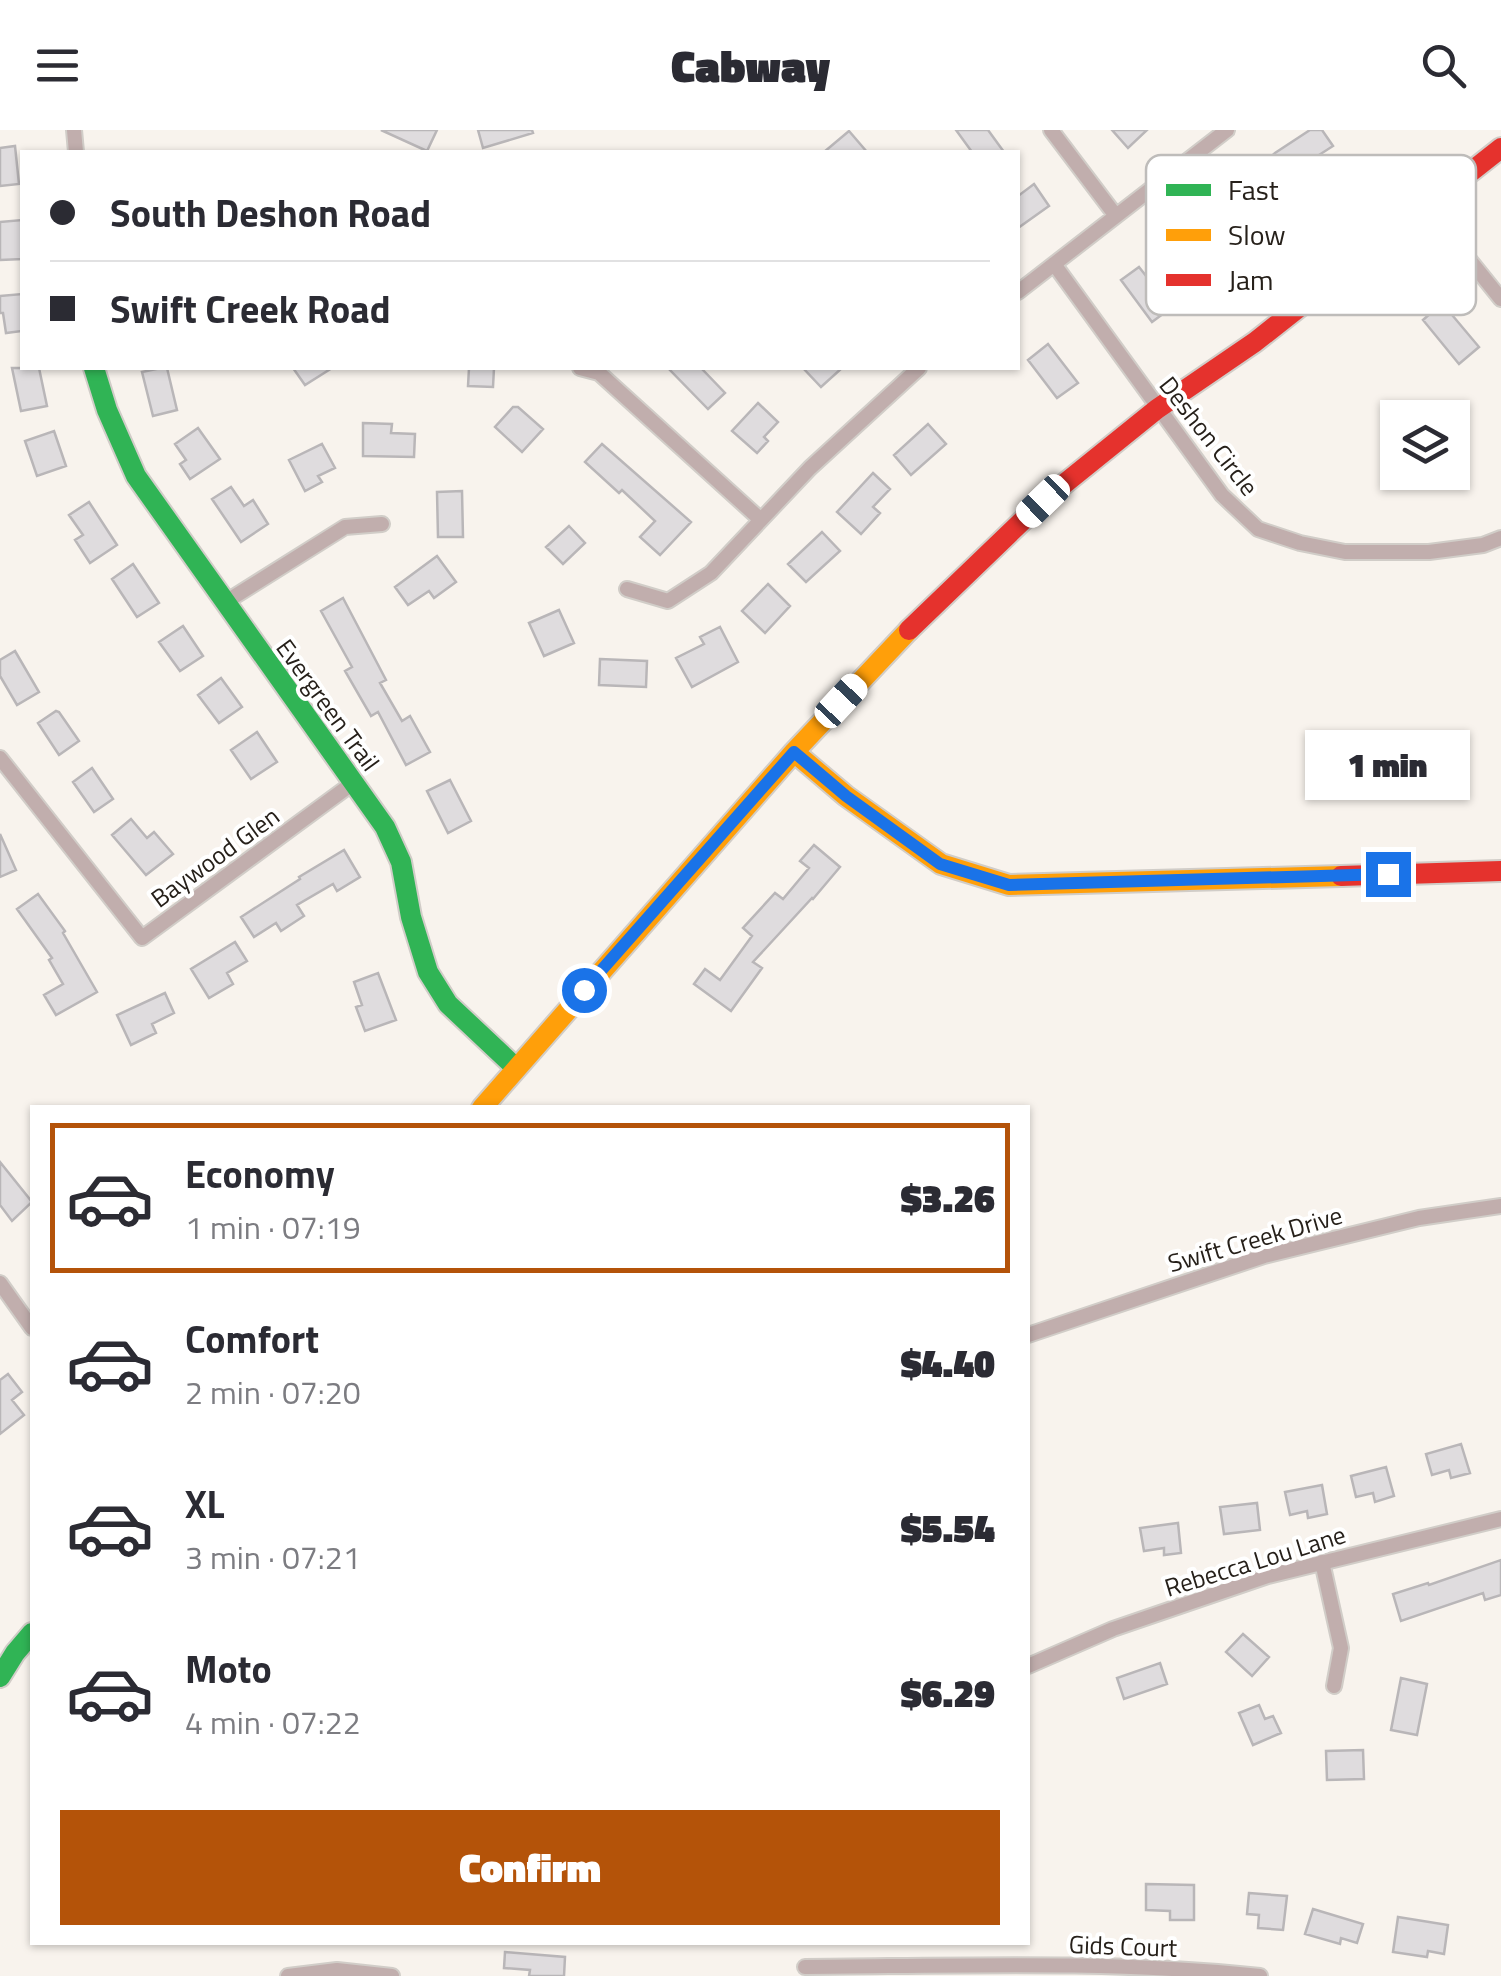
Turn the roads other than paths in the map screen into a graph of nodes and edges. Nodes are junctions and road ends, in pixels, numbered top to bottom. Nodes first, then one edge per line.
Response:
1 (1051, 130) edge
2 (1227, 130) edge
3 (1501, 148) edge
4 (1195, 155) edge
5 (1476, 167) edge
6 (1146, 193) edge
7 (1116, 216) junction
8 (1054, 264) junction
9 (1476, 269) edge
10 (1020, 290) edge
11 (1501, 300) edge
12 (1289, 315) edge
13 (95, 370) edge
14 (588, 370) edge
15 (917, 370) edge
16 (1157, 409) junction
17 (760, 520) junction
18 (382, 524) dead end
19 (1501, 538) edge
20 (627, 589) dead end
21 (224, 603) junction
22 (794, 752) junction
23 (0, 758) edge
24 (353, 783) junction
25 (1501, 871) edge
26 (516, 1068) junction
27 (485, 1105) edge
28 (1501, 1206) edge
29 (0, 1284) edge
30 (30, 1325) edge
31 (1030, 1335) edge
32 (1501, 1519) edge
33 (1322, 1562) junction
34 (30, 1635) edge
35 (1030, 1665) edge
36 (0, 1677) edge
37 (1334, 1686) dead end
38 (804, 1967) dead end
39 (1041, 1971) edge
40 (288, 1976) edge
41 (392, 1976) edge
42 (1260, 1976) edge

1 - 7 street
2 - 4 street
3 - 5 street
6 - 7 street
7 - 8 street
8 - 10 street
8 - 16 street, Deshon Circle
9 - 11 street
12 - 16 street
13 - 21 street, Evergreen Trail
14 - 17 street
15 - 17 street
16 - 19 street, Deshon Circle
16 - 22 street
17 - 20 street
18 - 21 street
21 - 24 street, Evergreen Trail
22 - 25 street
22 - 26 street
23 - 24 street, Baywood Glen
24 - 26 street, Evergreen Trail
26 - 27 street
28 - 31 street, Swift Creek Drive
29 - 30 street
32 - 33 street, Rebecca Lou Lane
33 - 35 street, Rebecca Lou Lane
33 - 37 street
34 - 36 street
38 - 39 street, Gids Court
39 - 42 street, Gids Court
40 - 41 street

